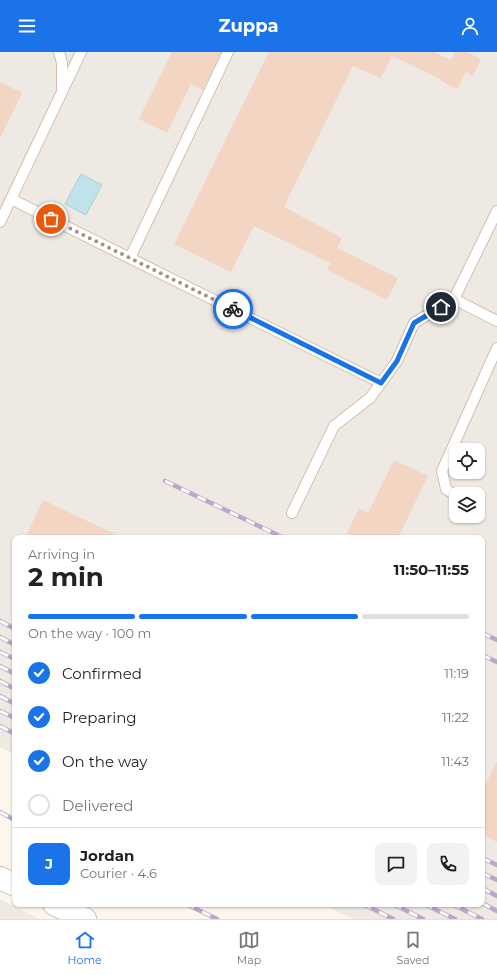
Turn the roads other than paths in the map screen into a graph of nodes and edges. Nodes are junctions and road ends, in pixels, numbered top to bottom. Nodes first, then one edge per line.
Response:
1 (59, 52) edge
2 (81, 52) edge
3 (228, 52) edge
4 (62, 91) junction
5 (11, 199) junction
6 (497, 212) edge
7 (0, 222) edge
8 (130, 258) junction
9 (454, 299) junction
10 (497, 322) edge
11 (497, 348) edge
12 (381, 383) junction
13 (449, 491) edge
14 (292, 513) dead end
15 (0, 878) edge
16 (12, 884) edge
17 (60, 907) edge
18 (85, 919) edge

1 - 4 lane
2 - 4 lane
3 - 8 lane
4 - 5 lane
5 - 7 lane
5 - 8 lane
6 - 9 lane
8 - 12 lane
9 - 10 lane
9 - 12 lane
11 - 13 lane
12 - 14 lane
15 - 16 street
17 - 18 street

